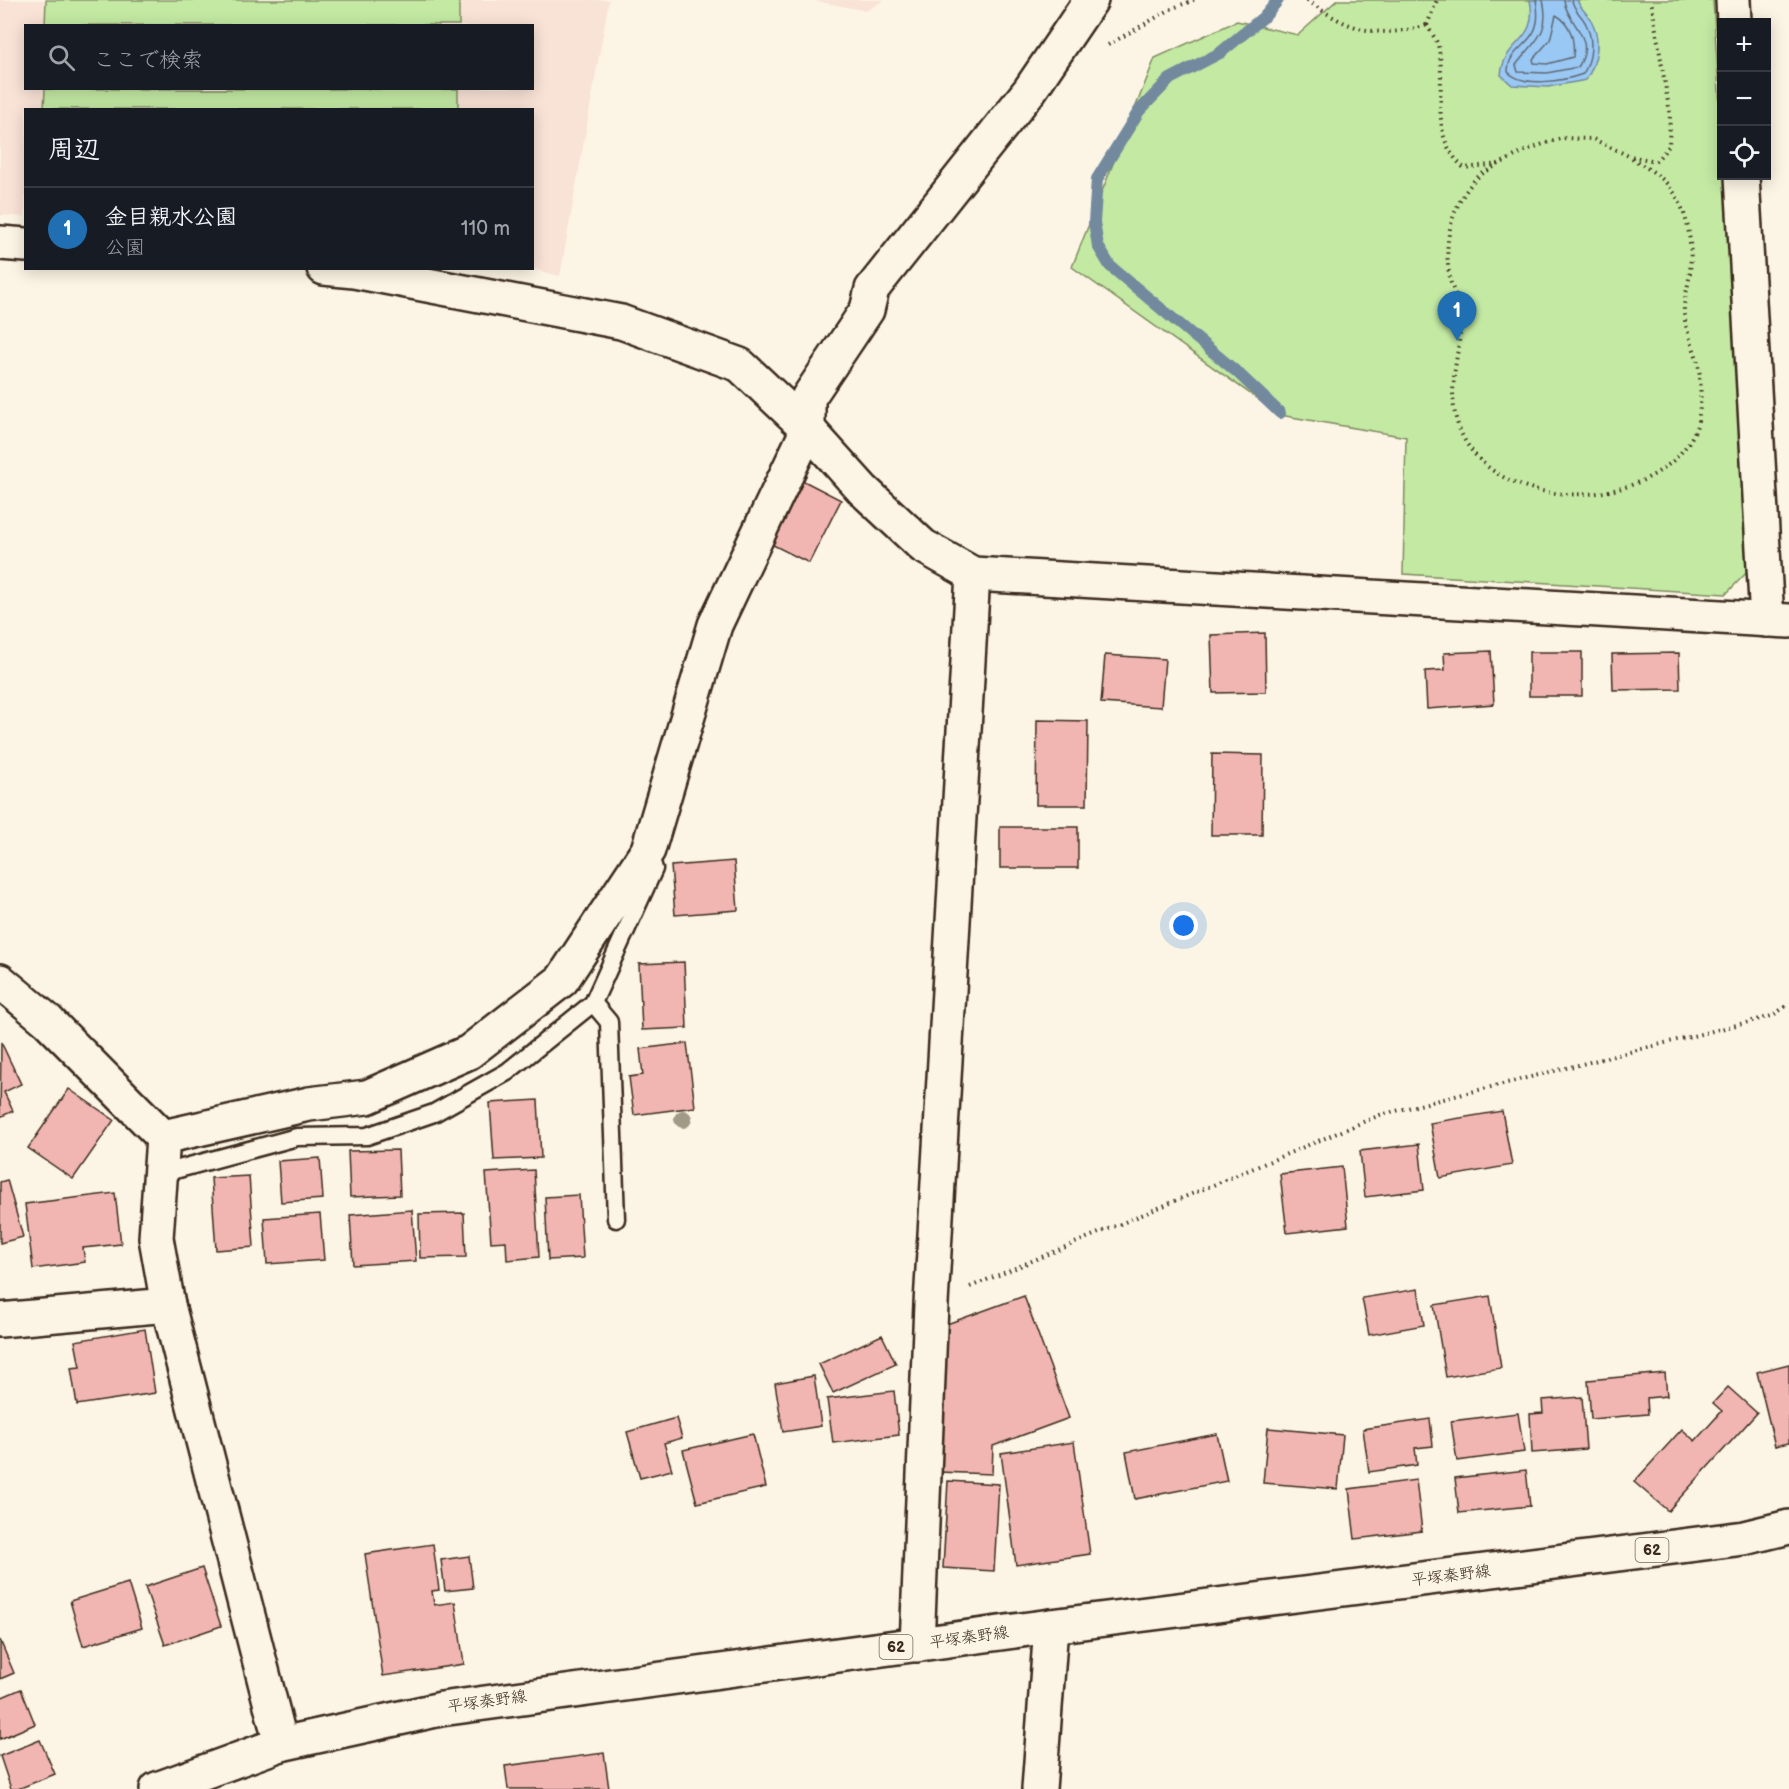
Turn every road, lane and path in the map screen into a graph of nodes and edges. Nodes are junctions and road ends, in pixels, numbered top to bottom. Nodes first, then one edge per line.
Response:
1 (1091, 0) edge
2 (1194, 0) edge
3 (1437, 0) edge
4 (1651, 0) edge
5 (1733, 0) edge
6 (1308, 1) edge
7 (1173, 8) dead end
8 (1734, 18) edge
9 (1427, 25) junction
10 (1629, 156) junction
11 (1499, 164) junction
12 (1742, 180) edge
13 (0, 243) edge
14 (24, 245) edge
15 (344, 270) edge
16 (808, 429) junction
17 (973, 574) junction
18 (1778, 620) edge
19 (648, 850) junction
20 (0, 981) edge
21 (593, 1003) junction
22 (1789, 1004) edge
23 (14, 1012) edge
24 (163, 1137) junction
25 (160, 1174) junction
26 (616, 1219) dead end
27 (931, 1304) junction
28 (168, 1305) junction
29 (0, 1320) edge
30 (1789, 1527) edge
31 (1051, 1626) junction
32 (917, 1645) junction
33 (281, 1744) junction
34 (157, 1789) edge
35 (1039, 1789) edge

1 - 16 street
2 - 7 path
3 - 9 path
4 - 10 path
5 - 8 street
6 - 9 path
9 - 11 path
10 - 11 path
10 - 11 path
12 - 18 street
13 - 14 street
15 - 16 street
16 - 17 street
16 - 19 street
17 - 18 street
17 - 27 street
19 - 21 lane
19 - 24 street
20 - 23 street
21 - 25 lane
21 - 26 lane
22 - 27 path
23 - 24 street
24 - 25 street
25 - 28 street
27 - 32 street
28 - 29 street
28 - 33 street
30 - 31 street, 平塚秦野線 / 62
31 - 32 street, 平塚秦野線 / 62
31 - 35 street
32 - 33 street, 平塚秦野線 / 62
33 - 34 street, 平塚秦野線 / 62

